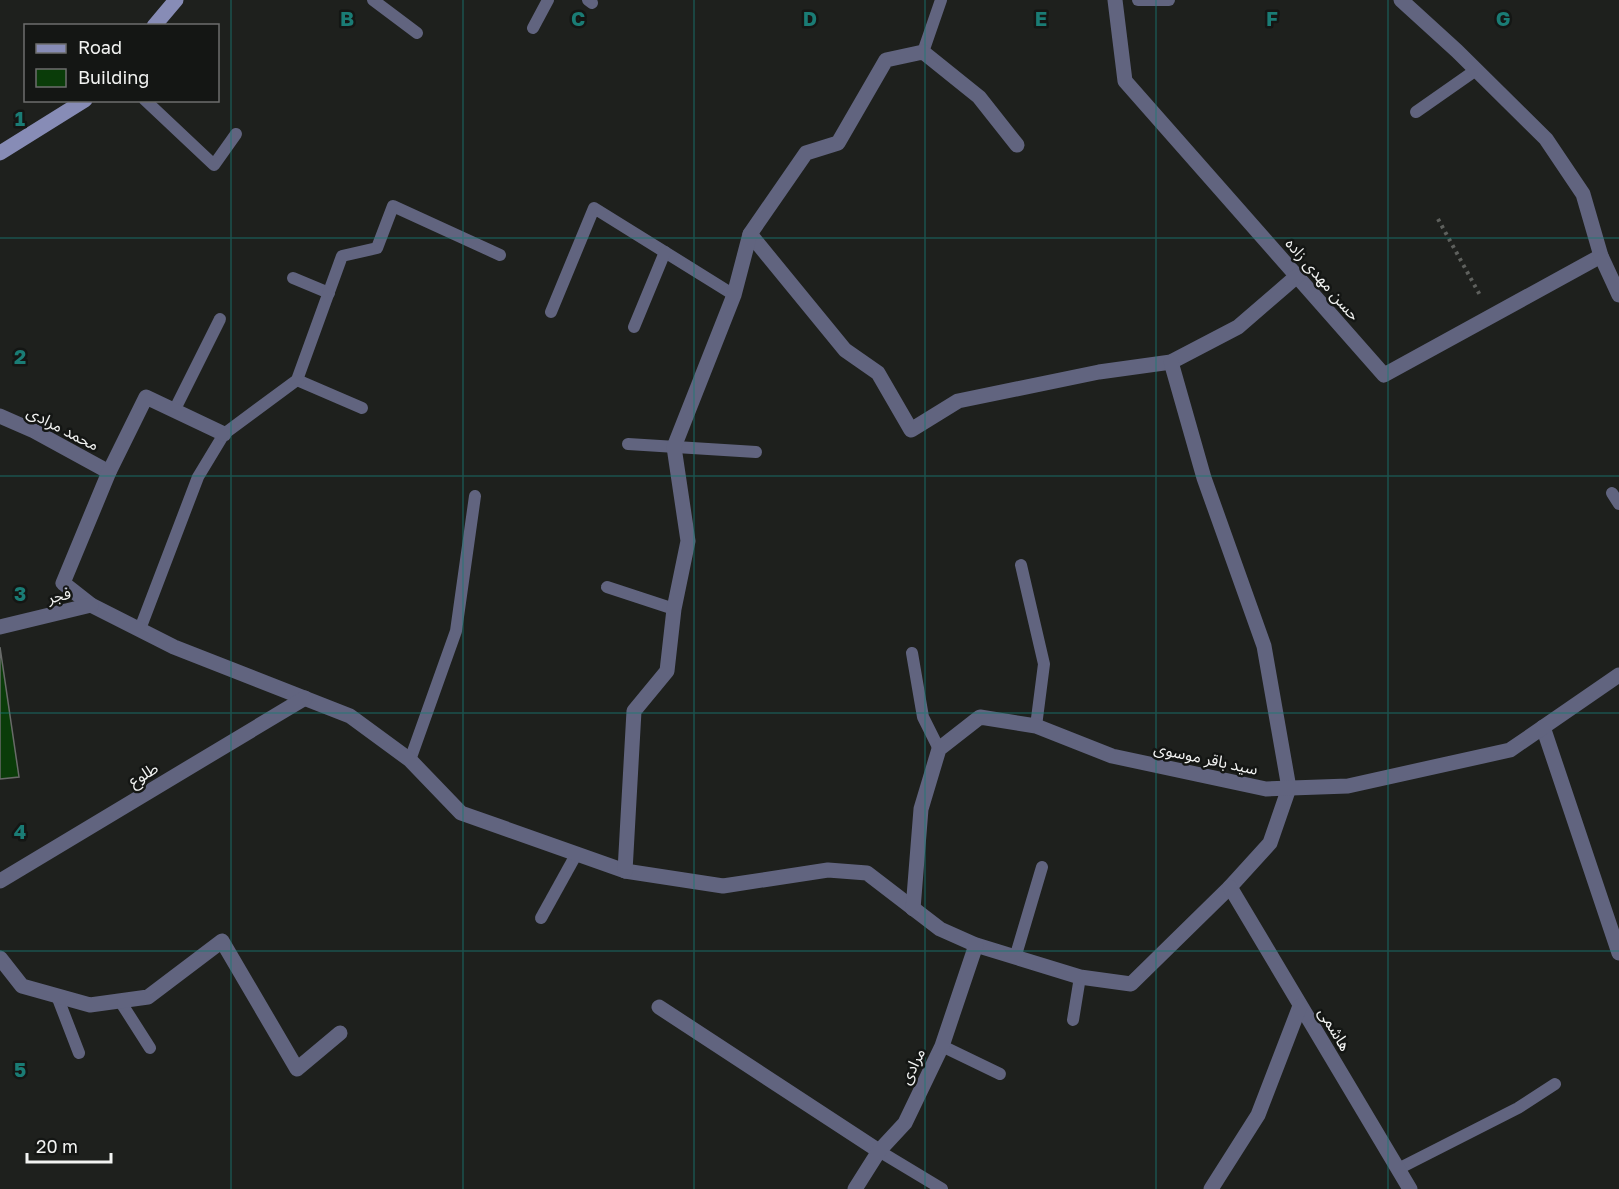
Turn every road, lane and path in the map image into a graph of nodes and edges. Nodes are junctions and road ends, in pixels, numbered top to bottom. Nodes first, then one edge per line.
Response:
1 (176, 0) edge
2 (373, 0) edge
3 (548, 0) edge
4 (941, 0) edge
5 (1115, 0) edge
6 (1138, 0) edge
7 (1169, 0) edge
8 (1401, 0) edge
9 (156, 24) edge
10 (533, 28) dead end
11 (417, 33) dead end
12 (923, 52) junction
13 (1476, 70) junction
14 (82, 102) edge
15 (147, 102) edge
16 (1416, 112) dead end
17 (236, 134) dead end
18 (1017, 145) dead end
19 (0, 153) edge
20 (1438, 219) dead end
21 (750, 234) junction
22 (665, 252) junction
23 (500, 255) dead end
24 (1600, 256) junction
25 (1297, 276) junction
26 (293, 278) dead end
27 (329, 293) junction
28 (734, 295) junction
29 (1619, 295) edge
30 (551, 312) dead end
31 (1491, 316) junction
32 (219, 319) dead end
33 (633, 327) dead end
34 (1171, 362) junction
35 (297, 380) junction
36 (362, 408) dead end
37 (174, 411) junction
38 (0, 416) edge
39 (224, 434) junction
40 (628, 444) dead end
41 (674, 447) junction
42 (756, 452) dead end
43 (109, 472) junction
44 (476, 496) dead end
45 (1021, 565) dead end
46 (607, 587) dead end
47 (91, 605) junction
48 (674, 609) junction
49 (0, 627) edge
50 (140, 630) junction
51 (912, 653) dead end
52 (1619, 675) edge
53 (305, 698) junction
54 (1036, 726) junction
55 (1544, 727) junction
56 (939, 749) junction
57 (410, 760) junction
58 (1289, 788) junction
59 (577, 853) junction
60 (1042, 867) dead end
61 (625, 871) junction
62 (0, 881) edge
63 (1230, 887) junction
64 (913, 909) junction
65 (541, 918) dead end
66 (976, 945) junction
67 (1619, 952) edge
68 (0, 958) edge
69 (1015, 958) junction
70 (1080, 977) junction
71 (57, 996) junction
72 (120, 1001) junction
73 (1299, 1006) junction
74 (659, 1007) dead end
75 (1073, 1020) dead end
76 (340, 1033) dead end
77 (942, 1046) junction
78 (150, 1048) dead end
79 (80, 1053) dead end
80 (1000, 1074) dead end
81 (1555, 1084) dead end
82 (879, 1152) junction
83 (1398, 1169) junction
84 (855, 1189) edge
85 (942, 1189) edge
86 (1211, 1189) edge
87 (1410, 1189) edge

1 - 9 street
2 - 11 lane
3 - 10 lane
4 - 12 lane
5 - 25 street, حسن مهدی زاده
6 - 7 lane
8 - 13 street
12 - 18 street
12 - 21 street
13 - 16 lane
13 - 24 street
14 - 19 street
15 - 17 lane
20 - 31 path
21 - 28 street
21 - 34 street
22 - 28 lane
22 - 30 lane
22 - 33 lane
23 - 27 lane
24 - 29 street
24 - 31 street, حسن مهدی زاده
25 - 31 street, حسن مهدی زاده
25 - 34 street
26 - 27 lane
27 - 35 lane
28 - 41 street
32 - 37 lane
34 - 58 street
35 - 36 lane
35 - 39 lane
37 - 39 street
37 - 43 street
38 - 43 street, محمد مرادی
39 - 50 lane
40 - 41 lane
41 - 42 lane
41 - 48 street
43 - 47 street
44 - 57 lane
45 - 54 lane
46 - 48 lane
47 - 49 street, فجر
47 - 50 street
48 - 61 street
50 - 53 street
51 - 56 lane
52 - 55 street, سید باقر موسوی
53 - 57 street
53 - 62 street, طلوع
54 - 56 street, سید باقر موسوی
54 - 58 street, سید باقر موسوی
55 - 58 street, سید باقر موسوی
55 - 67 street
56 - 64 street
57 - 59 street
58 - 63 street
59 - 61 street
59 - 65 lane
60 - 69 lane
61 - 64 street
63 - 70 street
63 - 73 street, هاشمی
64 - 66 street
66 - 69 street
66 - 77 street, مرادی
68 - 71 street
69 - 70 street
70 - 75 lane
71 - 72 street
71 - 79 lane
72 - 76 street
72 - 78 lane
73 - 83 street, هاشمی
73 - 86 street
74 - 82 street
77 - 80 lane
77 - 82 street, مرادی
81 - 83 lane
82 - 84 street, مرادی
82 - 85 lane
83 - 87 street, هاشمی

